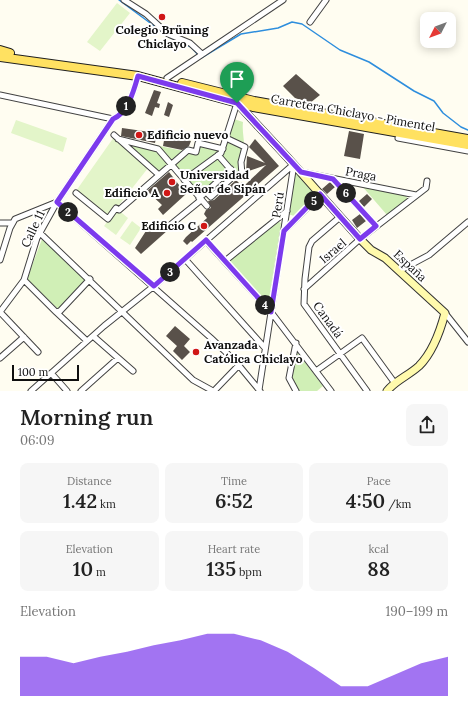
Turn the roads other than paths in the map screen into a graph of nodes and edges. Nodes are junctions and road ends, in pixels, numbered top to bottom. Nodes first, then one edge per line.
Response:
1 (124, 0) edge
2 (283, 0) edge
3 (326, 0) edge
4 (310, 22) dead end
5 (0, 51) edge
6 (200, 56) junction
7 (0, 57) edge
8 (138, 76) junction
9 (166, 78) junction
10 (0, 95) edge
11 (237, 103) junction
12 (113, 119) junction
13 (358, 125) junction
14 (226, 138) junction
15 (398, 138) joint
16 (468, 139) edge
17 (468, 145) edge
18 (222, 149) junction
19 (468, 151) edge
20 (218, 155) junction
21 (171, 164) junction
22 (294, 164) junction
23 (231, 169) junction
24 (301, 172) junction
25 (159, 175) junction
26 (236, 175) junction
27 (220, 179) junction
28 (333, 179) junction
29 (184, 180) junction
30 (427, 181) dead end
31 (225, 184) junction
32 (206, 192) junction
33 (76, 193) dead end
34 (320, 194) junction
35 (416, 195) junction
36 (200, 199) junction
37 (57, 202) junction
38 (206, 206) dead end
39 (287, 211) junction
40 (340, 217) junction
41 (468, 222) edge
42 (0, 223) edge
43 (12, 223) junction
44 (169, 226) dead end
45 (376, 226) junction
46 (284, 231) junction
47 (40, 233) junction
48 (360, 239) junction
49 (206, 240) junction
50 (185, 259) junction
51 (0, 260) edge
52 (225, 261) junction
53 (399, 271) junction
54 (90, 279) junction
55 (24, 280) junction
56 (154, 286) junction
57 (304, 289) junction
58 (123, 311) junction
59 (0, 312) edge
60 (56, 312) junction
61 (271, 312) junction
62 (445, 314) junction
63 (93, 336) junction
64 (24, 337) junction
65 (87, 341) junction
66 (468, 342) edge
67 (296, 343) junction
68 (265, 348) junction
69 (38, 352) dead end
70 (340, 354) junction
71 (0, 358) edge
72 (118, 358) junction
73 (238, 365) junction
74 (133, 370) dead end
75 (316, 371) junction
76 (51, 373) junction
77 (394, 382) junction
78 (259, 390) edge
79 (31, 391) edge
80 (67, 391) edge
81 (81, 391) edge
82 (214, 391) edge
83 (296, 391) edge
84 (331, 391) edge
85 (367, 391) edge
86 (387, 391) edge

1 - 6 street
2 - 6 street
3 - 4 street
5 - 9 main road, Carretera Chiclayo - Pimentel
6 - 9 street
7 - 8 main road, Carretera Chiclayo - Pimentel
8 - 11 main road, Carretera Chiclayo - Pimentel
8 - 12 street, Calle 11
9 - 16 main road, Carretera Chiclayo - Pimentel
10 - 12 street
11 - 13 main road, Carretera Chiclayo - Pimentel
11 - 14 street
11 - 22 street, España
12 - 37 street, Calle 11
13 - 15 main road
13 - 17 main road, Carretera Chiclayo - Pimentel
14 - 18 street
14 - 26 street
15 - 19 street
18 - 20 street
18 - 21 street
20 - 23 street
20 - 29 street
21 - 25 street
21 - 25 street
21 - 29 street
22 - 24 street, España
22 - 39 street, Perú
22 - 49 street
23 - 26 street
23 - 27 street
24 - 28 street, Praga
24 - 34 street, España
25 - 33 street
26 - 31 street
27 - 31 street
27 - 32 street
28 - 35 street, Praga
28 - 45 street
29 - 36 street
30 - 35 street, Israel
31 - 32 street
32 - 36 street
34 - 40 street, España
34 - 46 street
35 - 45 street, Israel
36 - 38 street
36 - 44 street
37 - 43 street
37 - 47 street, Calle 11
37 - 56 street
39 - 46 street, Perú
39 - 52 street
40 - 48 street, España
40 - 57 street, Canadá
41 - 53 street
42 - 43 street
43 - 51 street
45 - 48 street, Israel
46 - 61 street, Perú
47 - 54 street
47 - 55 street, Calle 11
48 - 53 street, España
48 - 57 street, Israel
49 - 50 street
49 - 52 street
50 - 56 street
50 - 68 street
52 - 61 street
53 - 62 street, España
54 - 58 street
54 - 60 street
55 - 59 street, Calle 11
55 - 60 street
56 - 58 street
56 - 73 street
57 - 70 street, Canadá
58 - 63 street
58 - 82 street
59 - 64 street
60 - 65 street
61 - 67 street
61 - 68 street, Perú
62 - 66 street, España
62 - 77 street
63 - 65 street
63 - 72 street
64 - 69 street
64 - 71 street
65 - 76 street
67 - 75 street
67 - 83 street
68 - 78 street, Perú
70 - 75 street
70 - 77 street
70 - 85 street, Canadá
72 - 74 street
72 - 81 street
73 - 78 street
73 - 82 street
75 - 84 street
76 - 79 street
76 - 80 street
77 - 86 street

